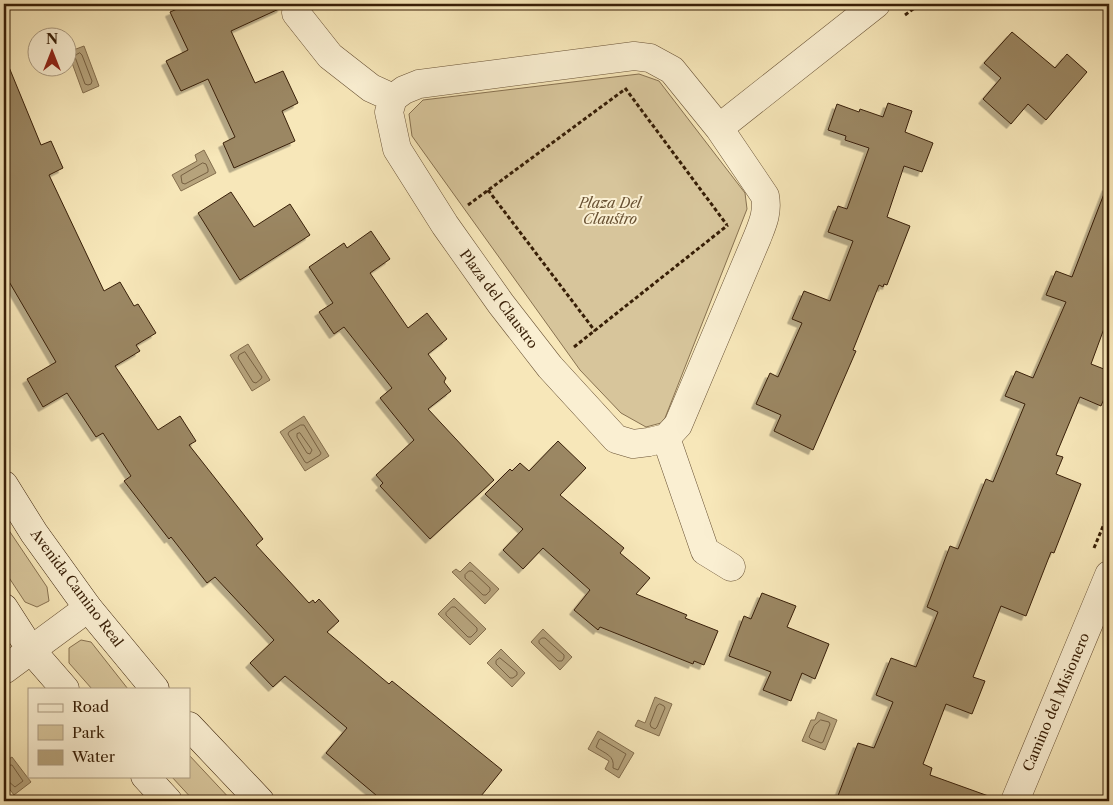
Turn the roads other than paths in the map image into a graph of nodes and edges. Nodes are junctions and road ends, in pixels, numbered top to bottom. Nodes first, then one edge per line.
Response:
1 (876, 4) edge
2 (296, 13) dead end
3 (393, 98) junction
4 (719, 128) junction
5 (666, 438) junction
6 (4, 485) edge
7 (731, 567) dead end
8 (1109, 576) edge
9 (4, 608) edge
10 (88, 608) junction
11 (30, 650) junction
12 (4, 670) edge
13 (64, 688) edge
14 (154, 688) edge
15 (190, 727) edge
16 (147, 778) edge
17 (168, 801) edge
18 (260, 801) edge
19 (1015, 801) edge

1 - 4 street
2 - 3 street
3 - 4 street
3 - 5 street, Plaza del Claustro
4 - 5 street
5 - 7 street
6 - 10 street, Avenida Camino Real
8 - 19 street, Camino del Misionero
9 - 11 street
10 - 11 street
10 - 14 street, Avenida Camino Real
11 - 12 street
11 - 13 street
15 - 18 street
16 - 17 street

